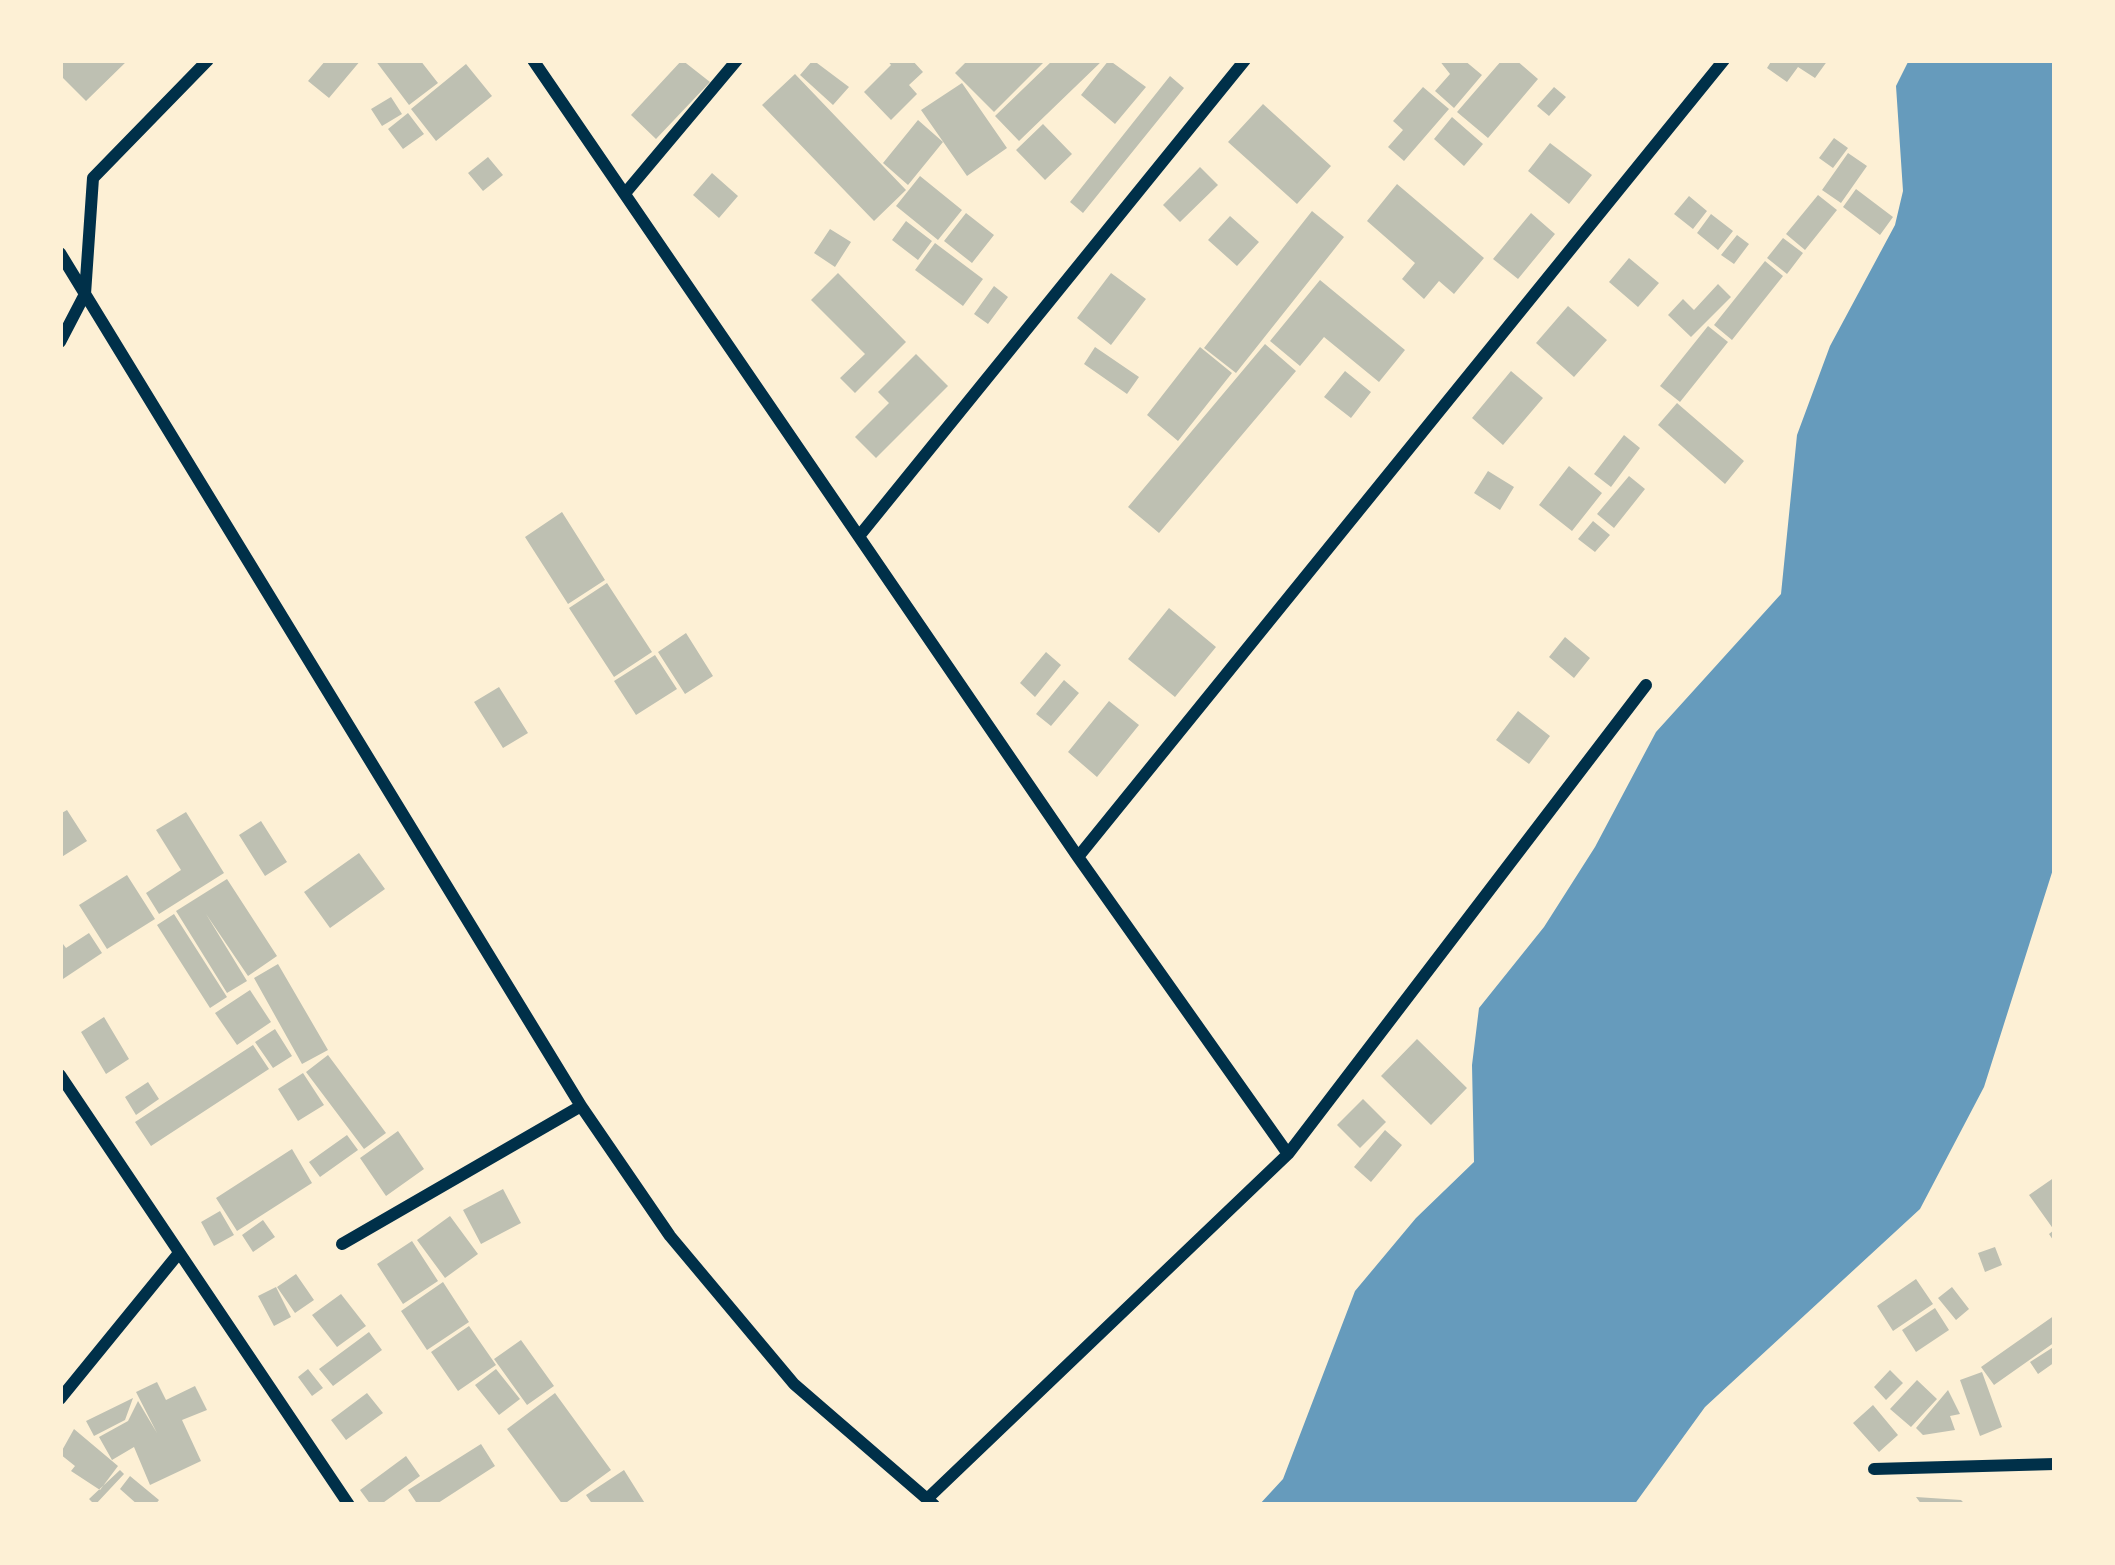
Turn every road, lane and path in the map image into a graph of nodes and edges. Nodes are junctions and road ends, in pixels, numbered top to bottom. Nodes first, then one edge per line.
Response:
1 (208, 60) edge
2 (533, 60) edge
3 (737, 60) edge
4 (1245, 60) edge
5 (1724, 60) edge
6 (627, 191) junction
7 (60, 253) edge
8 (86, 294) junction
9 (60, 342) edge
10 (860, 535) junction
11 (1646, 685) dead end
12 (1078, 857) junction
13 (60, 1075) edge
14 (581, 1106) junction
15 (1288, 1154) junction
16 (342, 1244) dead end
17 (179, 1253) junction
18 (60, 1399) edge
19 (2055, 1464) edge
20 (1874, 1469) dead end
21 (931, 1502) edge
22 (349, 1505) edge

1 - 8 street
2 - 6 street
3 - 6 street
4 - 10 street
5 - 12 street
6 - 10 street
7 - 8 street
8 - 9 street
8 - 14 street
10 - 12 street
11 - 15 street
12 - 15 street
13 - 17 street
14 - 16 street
14 - 21 street
15 - 21 street
17 - 18 street
17 - 22 street
19 - 20 street

